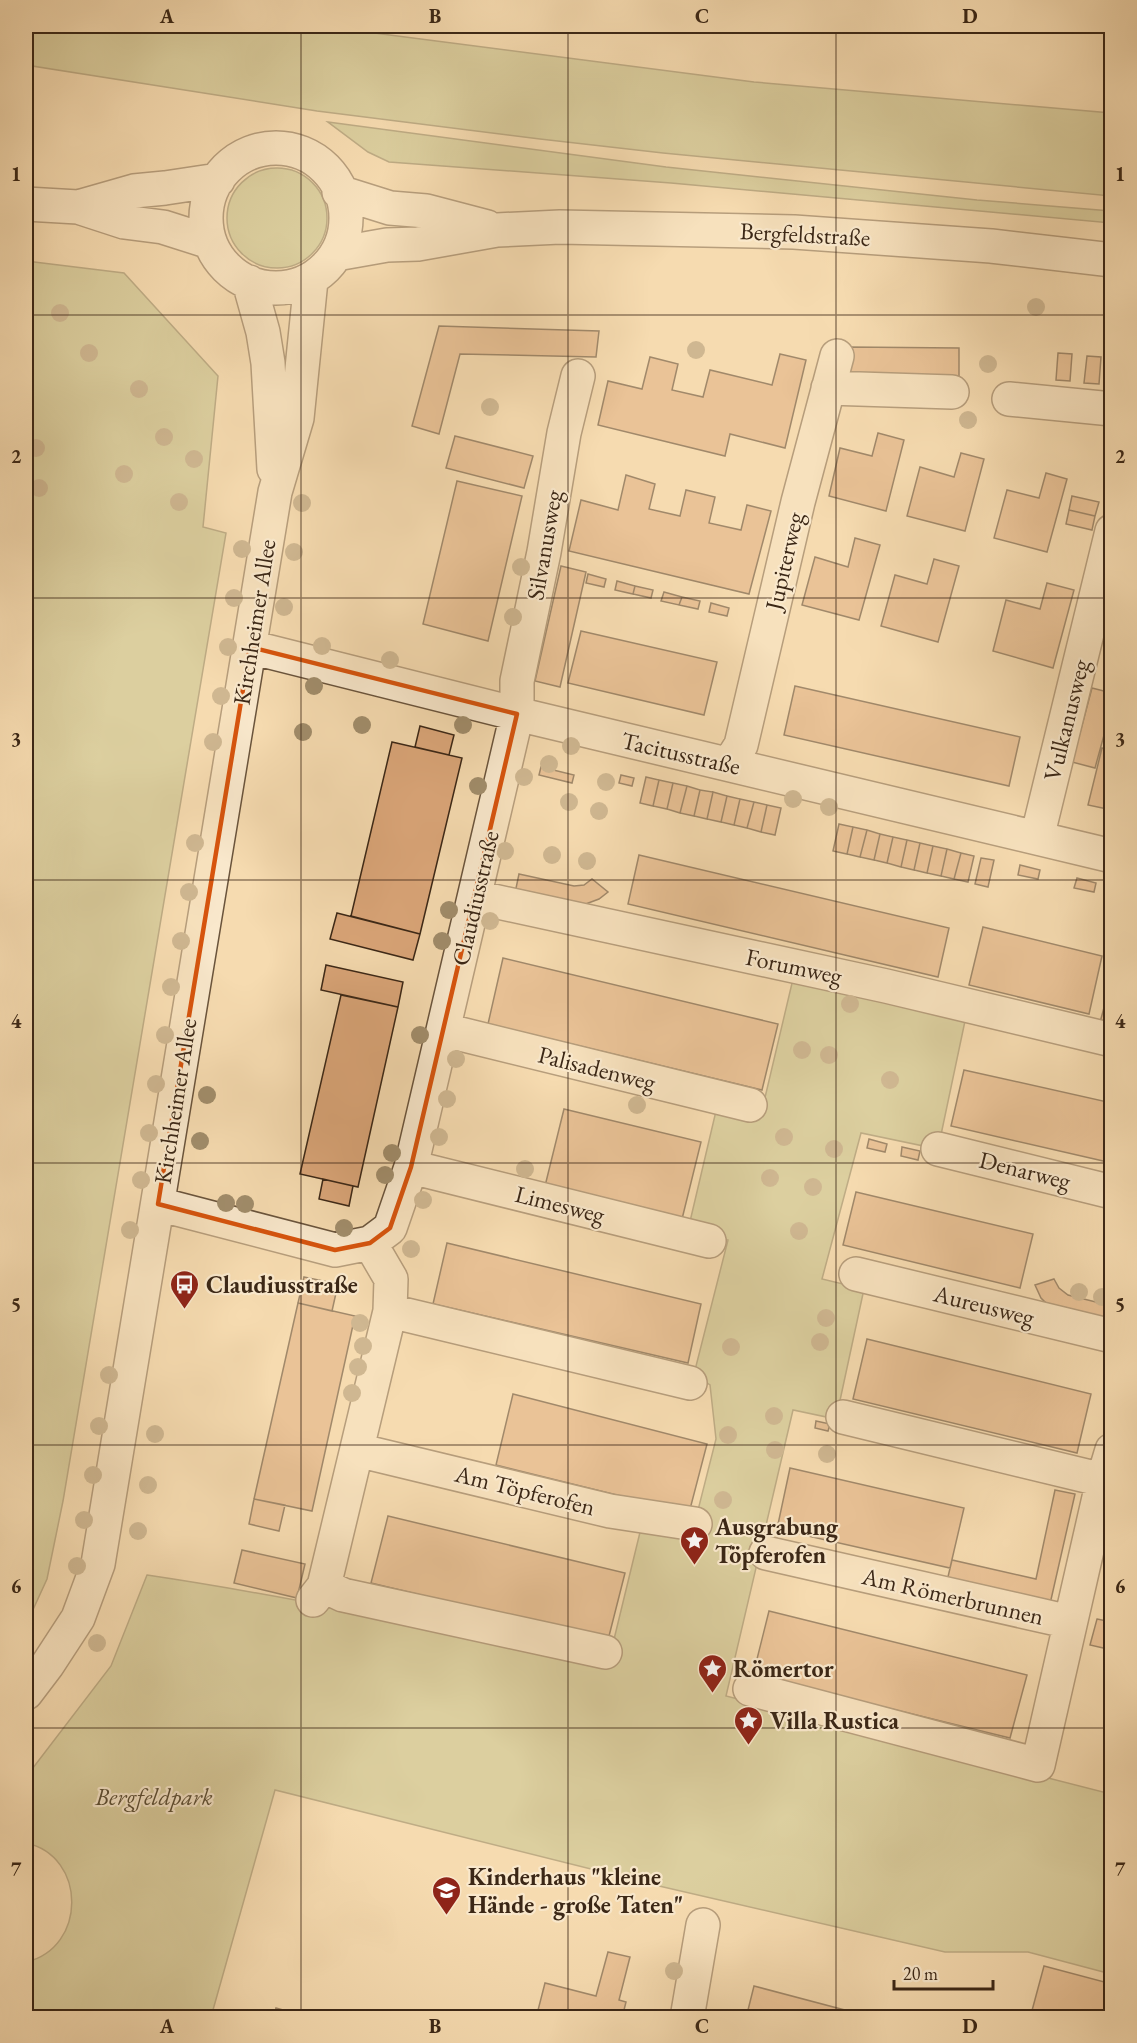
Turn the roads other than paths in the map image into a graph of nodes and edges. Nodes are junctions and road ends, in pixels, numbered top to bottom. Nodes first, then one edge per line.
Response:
1 (218, 180) junction
2 (339, 192) junction
3 (26, 204) edge
4 (78, 207) junction
5 (497, 230) junction
6 (210, 242) junction
7 (336, 254) junction
8 (1112, 260) edge
9 (311, 280) junction
10 (249, 282) junction
11 (837, 356) dead end
12 (578, 376) dead end
13 (828, 388) junction
14 (952, 392) dead end
15 (1009, 399) dead end
16 (1112, 409) edge
17 (275, 492) junction
18 (1112, 531) edge
19 (250, 647) junction
20 (517, 714) junction
21 (729, 764) junction
22 (1037, 838) junction
23 (1112, 856) edge
24 (475, 897) junction
25 (444, 1030) junction
26 (1112, 1041) edge
27 (750, 1106) dead end
28 (938, 1149) dead end
29 (411, 1167) junction
30 (1112, 1192) edge
31 (158, 1204) junction
32 (709, 1241) dead end
33 (370, 1243) junction
34 (856, 1274) dead end
35 (390, 1311) junction
36 (1112, 1336) edge
37 (690, 1383) dead end
38 (843, 1417) dead end
39 (357, 1450) junction
40 (1107, 1465) edge
41 (695, 1524) dead end
42 (766, 1553) dead end
43 (1070, 1622) junction
44 (605, 1652) dead end
45 (750, 1689) dead end
46 (26, 1693) edge
47 (704, 1925) dead end
48 (687, 2018) edge

1 - 2 street
1 - 4 street
1 - 6 street
2 - 5 street, Bergfeldstraße
2 - 7 street
3 - 4 street
4 - 6 street
5 - 7 street, Bergfeldstraße
5 - 8 street, Bergfeldstraße
6 - 10 street
7 - 9 street
9 - 10 street
9 - 17 street, Kirchheimer Allee
10 - 17 street, Kirchheimer Allee
11 - 13 street, Jupiterweg
12 - 20 street, Silvanusweg
13 - 14 street
13 - 21 street, Jupiterweg
15 - 16 street
17 - 19 street, Kirchheimer Allee
18 - 22 street, Vulkanusweg
19 - 20 street, Tacitusstraße
19 - 31 street, Kirchheimer Allee
20 - 21 street, Tacitusstraße
20 - 24 street, Claudiusstraße
21 - 22 street, Tacitusstraße
22 - 23 street, Tacitusstraße
24 - 25 street, Claudiusstraße
24 - 26 street, Forumweg
25 - 27 street, Palisadenweg
25 - 29 street, Claudiusstraße
28 - 30 street, Denarweg
29 - 32 street, Limesweg
29 - 33 street, Claudiusstraße
31 - 33 street
31 - 46 street, Kirchheimer Allee
33 - 35 street
34 - 36 street, Aureusweg
35 - 37 street
35 - 39 street
38 - 40 street, Am Römerbrunnen
39 - 41 street, Am Töpferofen
39 - 44 street
40 - 43 street, Am Römerbrunnen
42 - 43 street, Am Römerbrunnen
43 - 45 street, Am Römerbrunnen
47 - 48 street

